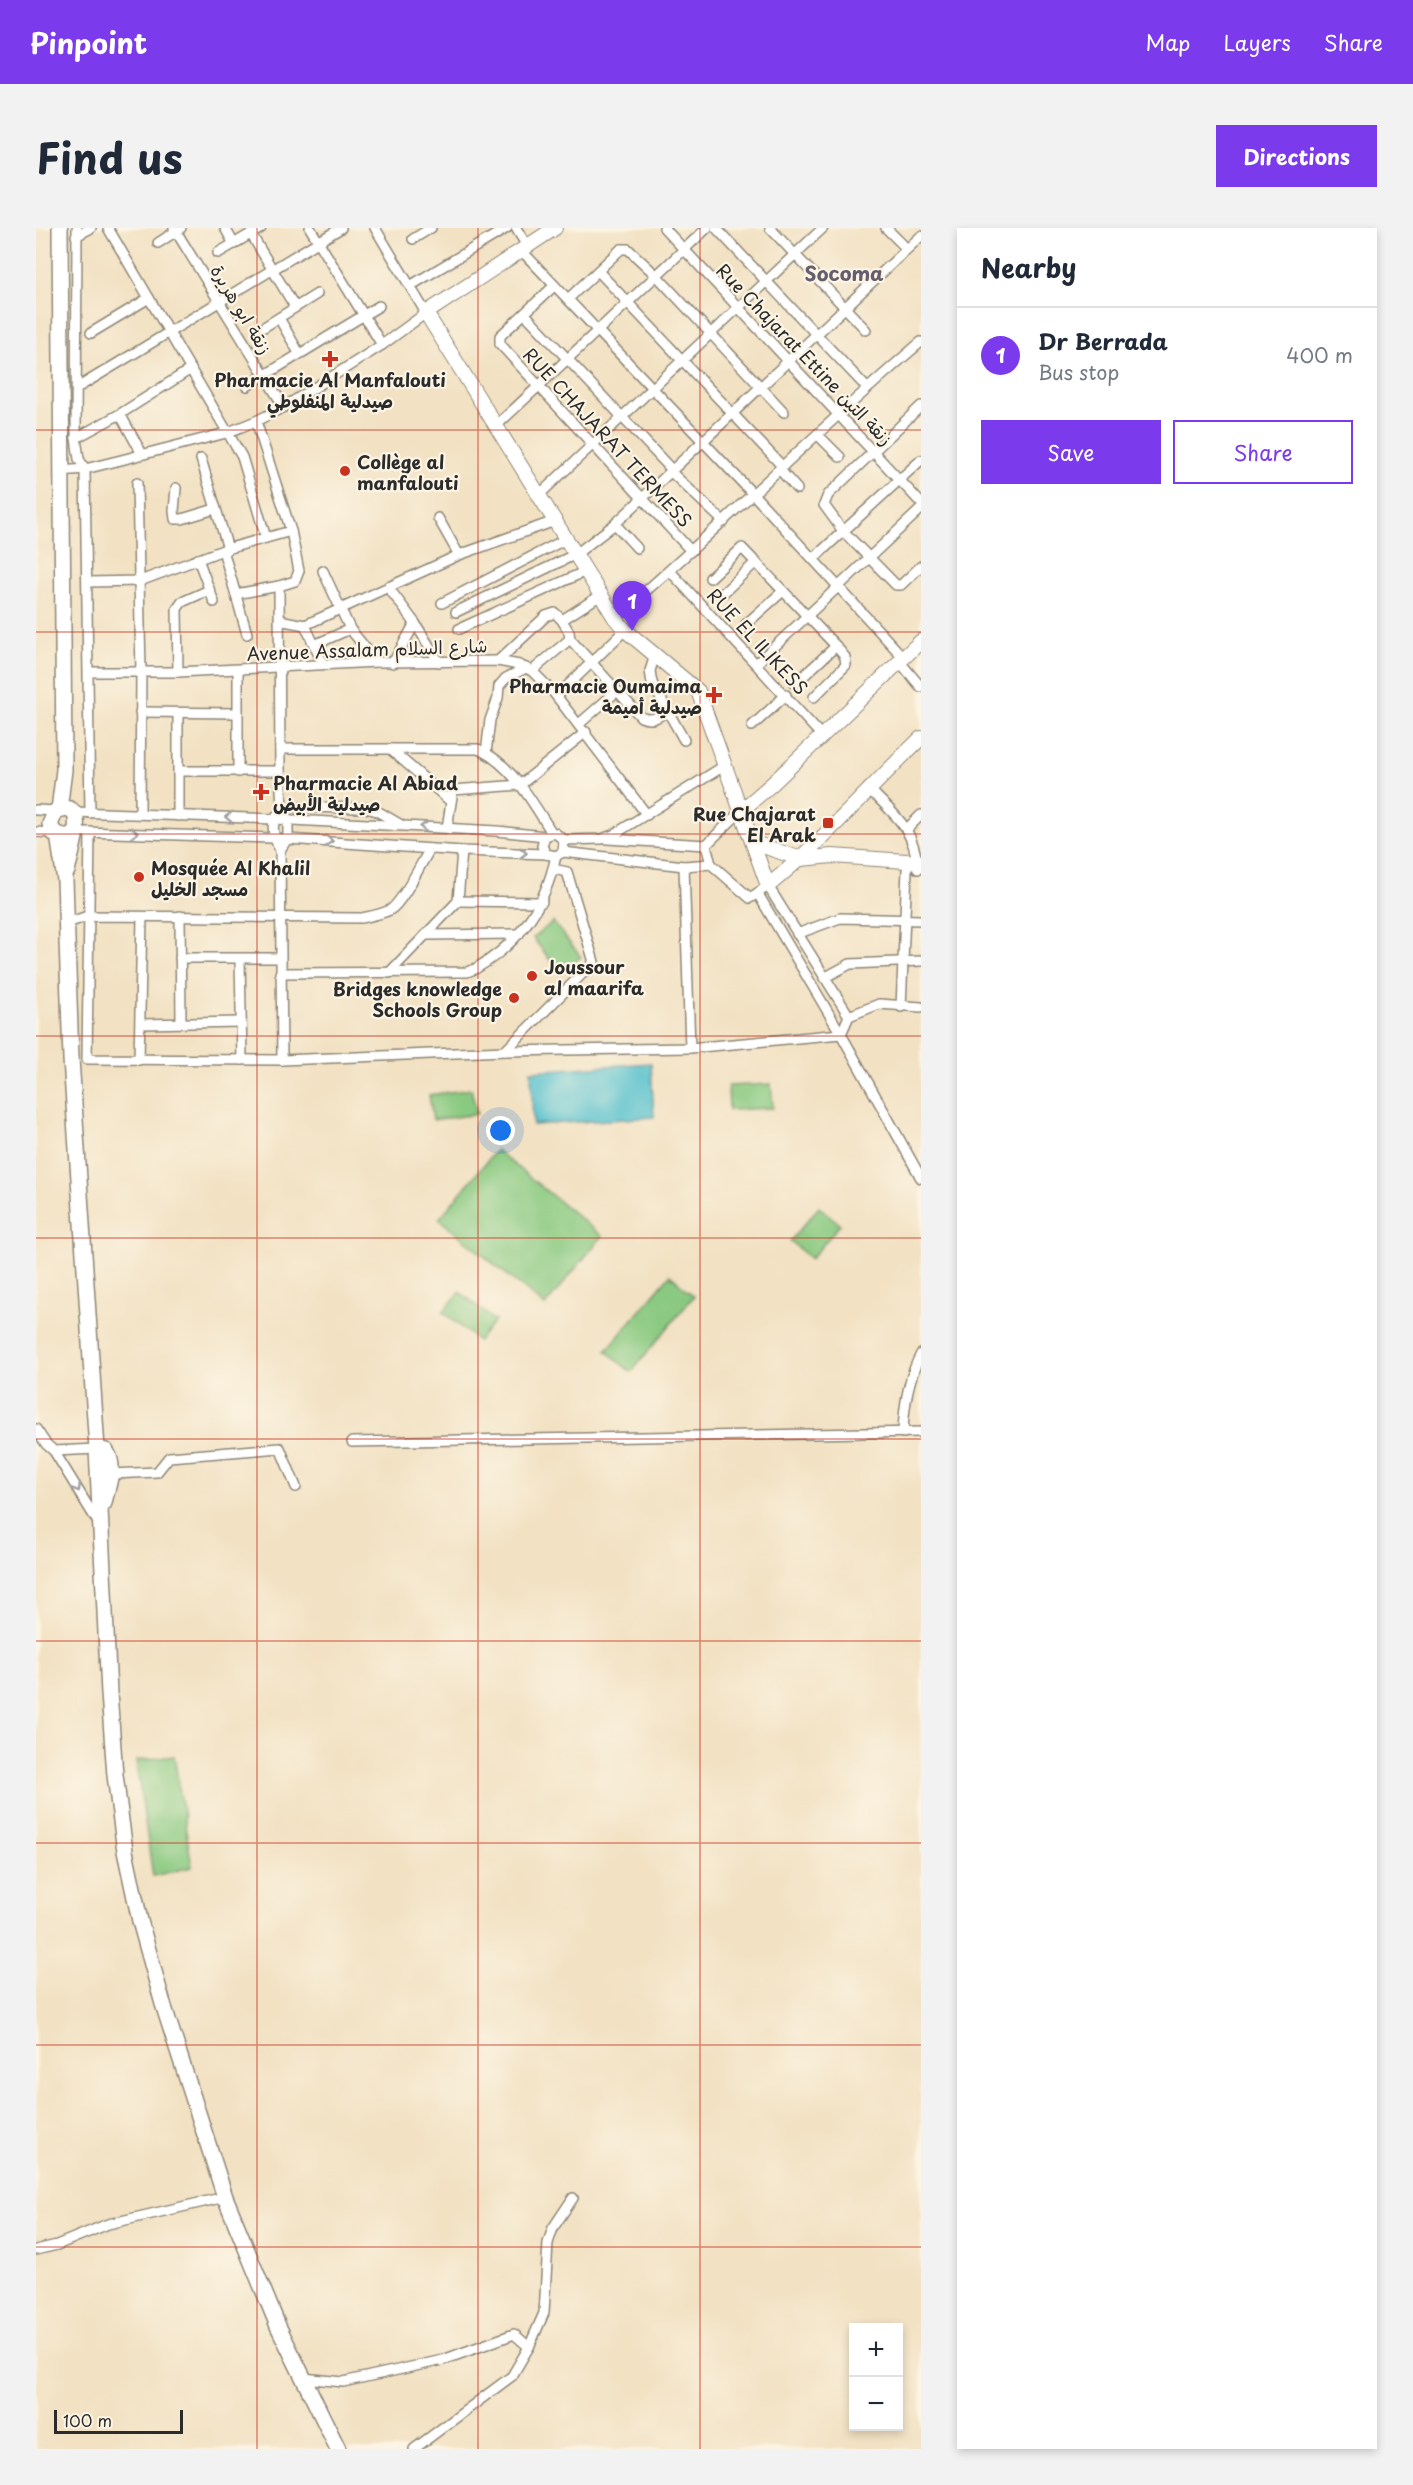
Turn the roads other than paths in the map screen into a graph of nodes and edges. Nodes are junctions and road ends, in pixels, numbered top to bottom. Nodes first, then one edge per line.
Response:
1 (60, 228) edge
2 (91, 228) edge
3 (108, 228) edge
4 (225, 228) edge
5 (261, 228) edge
6 (310, 228) edge
7 (341, 228) edge
8 (375, 228) edge
9 (431, 228) edge
10 (507, 228) edge
11 (516, 228) edge
12 (555, 228) edge
13 (664, 228) edge
14 (707, 228) edge
15 (716, 228) edge
16 (770, 228) edge
17 (823, 228) edge
18 (886, 228) edge
19 (177, 229) edge
20 (77, 232) edge
21 (251, 234) junction
22 (921, 236) edge
23 (413, 239) dead end
24 (318, 242) junction
25 (158, 243) dead end
26 (234, 244) junction
27 (524, 248) junction
28 (907, 249) junction
29 (683, 250) junction
30 (218, 253) dead end
31 (795, 254) junction
32 (273, 270) junction
33 (598, 271) junction
34 (657, 276) junction
35 (766, 282) junction
36 (410, 286) junction
37 (554, 286) junction
38 (317, 294) dead end
39 (149, 298) junction
40 (568, 299) junction
41 (628, 302) junction
42 (219, 303) junction
43 (379, 306) dead end
44 (295, 307) junction
45 (738, 308) junction
46 (846, 308) junction
47 (426, 313) junction
48 (525, 314) junction
49 (364, 316) junction
50 (279, 318) junction
51 (264, 327) dead end
52 (866, 330) dead end
53 (597, 331) junction
54 (170, 332) junction
55 (91, 333) dead end
56 (711, 334) junction
57 (817, 335) junction
58 (921, 342) edge
59 (382, 345) junction
60 (299, 353) junction
61 (567, 360) junction
62 (790, 360) junction
63 (682, 362) junction
64 (191, 369) junction
65 (263, 376) junction
66 (248, 386) dead end
67 (538, 387) junction
68 (77, 388) junction
69 (761, 388) junction
70 (867, 388) junction
71 (653, 389) junction
72 (921, 406) edge
73 (284, 407) junction
74 (784, 412) dead end
75 (733, 413) junction
76 (120, 414) junction
77 (839, 414) junction
78 (621, 418) junction
79 (256, 421) junction
80 (496, 426) junction
81 (226, 433) junction
82 (818, 435) junction
83 (76, 438) junction
84 (703, 441) junction
85 (592, 444) junction
86 (874, 451) junction
87 (142, 454) junction
88 (840, 457) dead end
89 (201, 459) dead end
90 (921, 460) edge
91 (85, 469) junction
92 (782, 469) junction
93 (60, 471) junction
94 (672, 471) junction
95 (900, 479) junction
96 (136, 483) dead end
97 (176, 488) dead end
98 (797, 489) dead end
99 (753, 494) junction
100 (539, 495) junction
101 (642, 499) junction
102 (921, 502) edge
103 (215, 509) junction
104 (921, 509) edge
105 (438, 518) dead end
106 (555, 521) junction
107 (724, 522) junction
108 (615, 524) junction
109 (291, 531) junction
110 (843, 531) junction
111 (267, 538) junction
112 (566, 539) junction
113 (637, 548) dead end
114 (226, 549) junction
115 (691, 551) junction
116 (576, 554) junction
117 (459, 555) junction
118 (198, 559) junction
119 (813, 559) junction
120 (870, 559) junction
121 (756, 562) junction
122 (921, 566) edge
123 (322, 571) dead end
124 (586, 571) junction
125 (670, 571) junction
126 (710, 578) dead end
127 (140, 581) junction
128 (88, 582) junction
129 (279, 586) junction
130 (388, 587) junction
131 (839, 587) junction
132 (209, 590) junction
133 (783, 591) junction
134 (236, 594) junction
135 (722, 594) dead end
136 (601, 596) junction
137 (214, 602) dead end
138 (442, 603) dead end
139 (339, 608) junction
140 (456, 612) dead end
141 (807, 617) junction
142 (615, 618) junction
143 (279, 620) junction
144 (562, 620) junction
145 (415, 623) junction
146 (746, 624) dead end
147 (305, 625) junction
148 (350, 629) junction
149 (459, 629) dead end
150 (625, 630) junction
151 (247, 634) dead end
152 (570, 639) junction
153 (921, 640) edge
154 (314, 645) junction
155 (836, 646) junction
156 (655, 655) junction
157 (901, 659) junction
158 (498, 661) junction
159 (377, 662) junction
160 (439, 662) junction
161 (393, 663) junction
162 (323, 664) junction
163 (591, 664) junction
164 (756, 664) junction
165 (280, 667) junction
166 (238, 670) junction
167 (529, 670) junction
168 (90, 672) junction
169 (141, 672) junction
170 (178, 672) junction
171 (795, 684) dead end
172 (921, 687) edge
173 (617, 691) junction
174 (786, 694) junction
175 (557, 696) junction
176 (814, 697) dead end
177 (668, 711) junction
178 (140, 712) junction
179 (178, 713) junction
180 (238, 713) junction
181 (579, 724) junction
182 (752, 726) dead end
183 (586, 732) junction
184 (821, 735) junction
185 (921, 738) edge
186 (684, 740) dead end
187 (390, 748) junction
188 (280, 749) junction
189 (486, 753) junction
190 (724, 766) junction
191 (178, 771) junction
192 (238, 771) junction
193 (280, 771) junction
194 (520, 785) junction
195 (868, 788) junction
196 (449, 800) junction
197 (282, 807) junction
198 (36, 810) edge
199 (742, 810) junction
200 (65, 811) junction
201 (90, 813) junction
202 (140, 814) junction
203 (647, 815) junction
204 (921, 815) edge
205 (178, 816) junction
206 (274, 819) junction
207 (288, 820) junction
208 (404, 826) junction
209 (447, 828) junction
210 (907, 829) junction
211 (36, 832) edge
212 (80, 832) junction
213 (56, 834) junction
214 (548, 835) junction
215 (273, 838) junction
216 (288, 838) junction
217 (602, 839) junction
218 (754, 843) junction
219 (706, 845) junction
220 (430, 849) junction
221 (562, 849) junction
222 (280, 850) junction
223 (462, 851) junction
224 (546, 854) junction
225 (806, 858) junction
226 (711, 864) junction
227 (684, 866) junction
228 (917, 866) edge
229 (553, 869) junction
230 (65, 880) junction
231 (763, 890) junction
232 (458, 901) junction
233 (542, 902) junction
234 (88, 916) junction
235 (180, 916) junction
236 (142, 917) junction
237 (280, 919) junction
238 (904, 919) junction
239 (921, 920) edge
240 (67, 924) junction
241 (521, 934) junction
242 (797, 934) junction
243 (426, 935) junction
244 (180, 958) junction
245 (280, 958) junction
246 (240, 959) junction
247 (902, 961) junction
248 (921, 962) edge
249 (280, 973) junction
250 (389, 973) junction
251 (824, 978) junction
252 (901, 1007) junction
253 (921, 1007) edge
254 (849, 1016) junction
255 (241, 1022) junction
256 (182, 1023) junction
257 (141, 1024) junction
258 (841, 1034) junction
259 (690, 1048) junction
260 (505, 1051) junction
261 (71, 1059) junction
262 (87, 1059) junction
263 (139, 1060) junction
264 (242, 1060) junction
265 (282, 1060) junction
266 (921, 1178) edge
267 (921, 1354) edge
268 (36, 1429) edge
269 (921, 1432) edge
270 (903, 1433) junction
271 (352, 1442) dead end
272 (97, 1449) junction
273 (54, 1451) junction
274 (111, 1474) junction
275 (296, 1487) dead end
276 (100, 1527) junction
277 (225, 2197) junction
278 (573, 2198) dead end
279 (36, 2250) edge
280 (530, 2347) junction
281 (303, 2378) junction
282 (338, 2449) edge
283 (414, 2449) edge

1 - 93 main road
2 - 20 street
3 - 39 street
4 - 26 street
5 - 21 street
6 - 24 street
7 - 24 street
8 - 36 street
9 - 23 street
10 - 36 street
11 - 27 street
12 - 27 street
13 - 29 street, Rue Chajarat Ettine زنقة التين
14 - 29 street
15 - 35 street
16 - 31 street
17 - 31 street
18 - 28 street
19 - 25 street
19 - 42 street, زنقة ابو هريرة
20 - 68 street
21 - 26 street
21 - 32 street
22 - 28 street
24 - 32 street
24 - 49 street
26 - 30 street
27 - 37 street
27 - 47 street
28 - 46 street
29 - 34 street
29 - 45 street, Rue Chajarat Ettine زنقة التين
31 - 35 street
31 - 46 street
32 - 42 street
32 - 44 street
33 - 34 street
33 - 40 street
33 - 41 street
34 - 41 street
34 - 56 street
35 - 45 street
35 - 57 street
36 - 47 street
37 - 40 street
37 - 48 street
38 - 44 street
39 - 54 street
39 - 55 street
40 - 53 street
41 - 53 street
41 - 63 street
42 - 54 street
42 - 65 street, زنقة ابو هريرة
43 - 49 street
44 - 50 street
45 - 56 street
45 - 62 street, Rue Chajarat Ettine زنقة التين
46 - 52 street
46 - 57 street
47 - 59 street
47 - 80 street
48 - 61 street
48 - 67 street, RUE CHAJARAT TERMESS
49 - 59 street
49 - 60 street
50 - 51 street
50 - 60 street
53 - 61 street
53 - 71 street
54 - 64 street
54 - 68 street
56 - 63 street
56 - 69 street
57 - 62 street
57 - 70 street
58 - 70 street
59 - 73 street
60 - 65 street
61 - 67 street
61 - 78 street
62 - 69 street
62 - 77 street, Rue Chajarat Ettine زنقة التين
63 - 71 street
63 - 75 street
64 - 76 street
64 - 81 street
65 - 66 street
65 - 73 street, زنقة ابو هريرة
67 - 80 street
67 - 85 street, RUE CHAJARAT TERMESS
68 - 83 street
69 - 74 street
69 - 75 street
70 - 77 street
71 - 78 street
71 - 84 street
72 - 86 street
73 - 79 street
75 - 84 street
75 - 92 street
76 - 83 street
76 - 87 street
77 - 82 street
77 - 86 street, Rue Chajarat Ettine زنقة التين
78 - 85 street
78 - 94 street
79 - 81 street
79 - 109 street
80 - 100 street
81 - 87 street
81 - 111 street
82 - 88 street
82 - 92 street
83 - 91 street
84 - 94 street
84 - 99 street
85 - 100 street
85 - 101 street, RUE CHAJARAT TERMESS
86 - 95 street, Rue Chajarat Ettine زنقة التين
86 - 110 street
87 - 91 street
89 - 103 street
90 - 95 street
91 - 93 street
91 - 128 street
92 - 98 street
92 - 99 street
93 - 200 main road
94 - 101 street
94 - 107 street
95 - 102 street, Rue Chajarat Ettine زنقة التين
95 - 110 street
96 - 127 street
97 - 103 street
99 - 107 street
99 - 119 street
100 - 106 street
101 - 108 street
101 - 115 street, RUE CHAJARAT TERMESS
103 - 114 street
104 - 120 street
105 - 117 street
106 - 112 street
106 - 117 street
107 - 115 street
108 - 113 street
108 - 116 street
109 - 111 street
109 - 129 street
110 - 119 street
110 - 120 street
111 - 114 street
112 - 116 street
112 - 138 street
114 - 118 street
114 - 134 street
115 - 125 street
116 - 124 street
116 - 140 street
117 - 130 street
118 - 127 street
118 - 132 street
119 - 131 street
120 - 122 street
120 - 131 street
121 - 126 street
121 - 133 street
121 - 135 street
123 - 139 street
124 - 136 street
124 - 149 street
125 - 142 street
125 - 164 street, RUE EL ILIKESS
127 - 128 street
127 - 169 street
128 - 168 street
129 - 134 street
129 - 143 street
130 - 139 street
130 - 145 street
131 - 141 street
131 - 157 street
132 - 137 street
132 - 170 street
133 - 141 street
133 - 146 street
134 - 151 street
136 - 142 street
136 - 144 street
139 - 147 street
139 - 148 street
141 - 155 street
141 - 164 street
142 - 150 street
143 - 147 street
143 - 165 street
144 - 152 street
144 - 158 street
145 - 160 street
145 - 161 street
147 - 154 street
148 - 154 street
148 - 159 street
150 - 156 street
150 - 163 street
152 - 163 street
152 - 167 street
153 - 157 street
154 - 162 street
155 - 171 street
155 - 176 street
156 - 177 street
156 - 190 street
157 - 172 street
157 - 184 street
158 - 160 street, Avenue Assalam شارع السلام
158 - 167 street, Avenue Assalam شارع السلام
159 - 161 street, Avenue Assalam شارع السلام
159 - 162 street, Avenue Assalam شارع السلام
160 - 161 street, Avenue Assalam شارع السلام
162 - 165 street, Avenue Assalam شارع السلام
163 - 173 street
163 - 175 street
164 - 174 street, RUE EL ILIKESS
165 - 166 street, Avenue Assalam شارع السلام
165 - 188 street
166 - 170 street, Avenue Assalam شارع السلام
166 - 180 street
167 - 175 street
167 - 189 street
168 - 169 street, Avenue Assalam شارع السلام
168 - 201 street
169 - 170 street, Avenue Assalam شارع السلام
169 - 178 street
173 - 177 street
173 - 181 street
174 - 182 street
174 - 184 street, RUE EL ILIKESS
175 - 181 street
177 - 186 street
178 - 179 street
178 - 202 street
179 - 180 street
179 - 191 street
180 - 192 street
181 - 183 street
183 - 194 street
183 - 203 street
184 - 199 street
185 - 195 street
187 - 188 street
187 - 189 street
187 - 196 street
188 - 193 street
189 - 194 street
190 - 199 street
190 - 203 street
191 - 192 street
191 - 205 street
192 - 193 street
193 - 197 street
194 - 196 street
194 - 214 street
195 - 210 street
195 - 225 street
196 - 209 street
197 - 206 street
197 - 207 street
197 - 208 street
198 - 200 street
199 - 218 street
199 - 219 street
200 - 201 street
200 - 212 main road
200 - 213 main road
201 - 202 street
202 - 205 street
203 - 217 street
204 - 210 street
206 -> 205 street
206 - 207 street
206 - 215 street
207 - 208 street
207 - 216 street
209 -> 208 street
209 - 214 street
210 - 228 street
211 - 213 street
212 - 213 main road
212 -> 215 street
212 - 230 main road
212 - 234 street
213 - 230 main road
214 - 221 street
214 - 224 street
215 - 216 street
215 - 222 street
216 -> 220 street
216 - 222 street
217 - 219 street
217 - 221 street
218 - 225 street
218 - 231 street
219 - 226 street
220 - 223 street
220 - 237 street
221 - 224 street
221 - 227 street
221 - 229 street
222 - 237 street
223 -> 224 street
223 - 232 street
225 - 228 street
225 - 231 street
226 - 227 street
226 - 231 street
227 - 259 street
228 - 238 street
229 - 233 street
229 - 260 street
230 - 240 main road
231 - 242 street
231 - 258 street
232 - 233 street
232 - 243 street
233 - 241 street
234 - 236 street
234 - 240 street
234 - 262 street
235 - 236 street
235 - 237 street
235 - 244 street
236 - 257 street
237 - 245 street
238 - 239 street
238 - 242 street
238 - 247 street
240 - 261 main road
241 - 243 street
241 - 250 street
242 - 251 street
243 - 250 street
244 - 246 street
244 - 256 street
245 - 246 street
245 - 249 street
246 - 255 street
247 - 248 street
247 - 251 street
247 - 252 street
249 - 250 street
249 - 265 street
251 - 254 street
252 - 253 street
252 - 254 street
254 - 258 street
255 - 256 street
255 - 264 street
256 - 257 street
257 - 263 street
258 - 259 street
258 - 266 street
259 - 260 street
260 - 265 street
261 - 262 street
261 - 272 main road
262 - 263 street
263 - 264 street
264 - 265 street
267 - 270 street
268 - 273 street
269 - 270 street
270 - 271 street
272 - 273 street
272 - 274 main road
272 - 276 main road
273 -> 276 street
274 - 275 street
274 - 276 main road
276 - 277 main road
277 - 279 street
277 - 281 main road
278 - 280 street
280 - 281 street
280 - 283 street
281 - 282 main road

